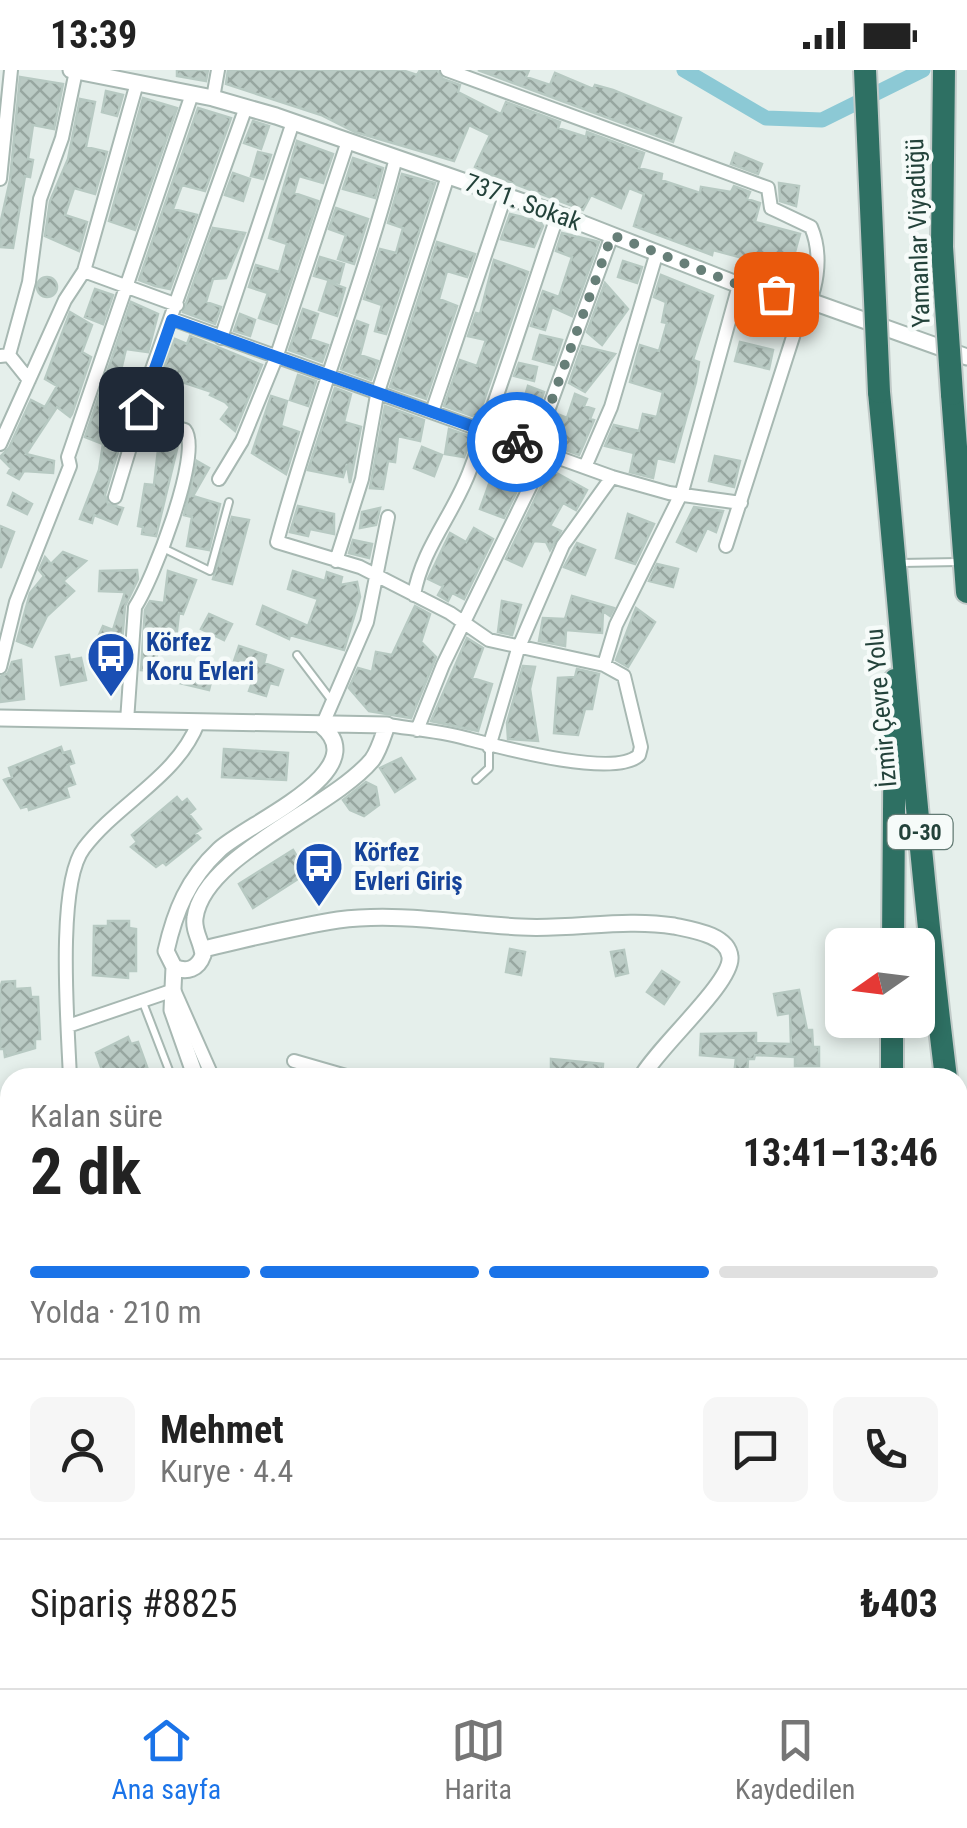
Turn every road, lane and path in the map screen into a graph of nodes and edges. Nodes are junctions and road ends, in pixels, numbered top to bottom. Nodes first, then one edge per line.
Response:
1 (12, 70) edge
2 (74, 70) edge
3 (218, 70) edge
4 (448, 70) edge
5 (864, 70) edge
6 (944, 70) edge
7 (137, 83) junction
8 (192, 94) junction
9 (213, 98) junction
10 (246, 108) junction
11 (293, 122) junction
12 (348, 141) junction
13 (396, 158) junction
14 (448, 176) junction
15 (0, 179) edge
16 (505, 196) junction
17 (558, 214) junction
18 (612, 235) junction
19 (657, 252) junction
20 (84, 271) junction
21 (739, 285) junction
22 (126, 288) junction
23 (813, 302) junction
24 (177, 305) junction
25 (172, 320) junction
26 (220, 338) junction
27 (4, 356) edge
28 (967, 357) edge
29 (276, 358) junction
30 (328, 377) junction
31 (29, 380) junction
32 (879, 392) joint
33 (952, 394) junction
34 (378, 395) junction
35 (432, 412) junction
36 (139, 418) junction
37 (484, 428) junction
38 (0, 444) edge
39 (540, 452) junction
40 (585, 467) junction
41 (612, 477) junction
42 (967, 478) edge
43 (220, 479) dead end
44 (682, 492) junction
45 (115, 498) dead end
46 (229, 502) dead end
47 (741, 504) junction
48 (388, 517) dead end
49 (726, 546) dead end
50 (163, 548) junction
51 (336, 561) junction
52 (964, 562) junction
53 (896, 575) junction
54 (376, 576) junction
55 (967, 592) edge
56 (414, 595) junction
57 (0, 596) edge
58 (16, 602) junction
59 (464, 625) junction
60 (518, 649) junction
61 (297, 655) dead end
62 (0, 666) edge
63 (604, 666) junction
64 (332, 701) junction
65 (0, 718) edge
66 (127, 721) junction
67 (198, 723) junction
68 (388, 725) junction
69 (322, 726) junction
70 (417, 730) junction
71 (489, 747) junction
72 (476, 780) dead end
73 (893, 928) edge
74 (170, 940) junction
75 (200, 944) junction
76 (174, 967) junction
77 (174, 990) junction
78 (142, 1000) junction
79 (68, 1026) junction
80 (892, 1038) edge
81 (294, 1062) dead end
82 (70, 1068) edge
83 (168, 1068) edge
84 (192, 1068) edge
85 (209, 1068) edge
86 (316, 1068) edge
87 (646, 1068) edge
88 (892, 1068) edge
89 (945, 1068) edge

1 - 15 street
2 - 7 street, 7371. Sokak
2 - 27 street
3 - 9 street
4 - 23 street
5 - 32 highway, Yamanlar Viyadüğü / O-30, bridge
6 - 33 highway, Yamanlar Viyadüğü, bridge
7 - 8 street, 7371. Sokak
7 - 20 street
8 - 9 street, 7371. Sokak
8 - 22 street
9 - 10 street, 7371. Sokak
10 - 11 street, 7371. Sokak
10 - 24 street
11 - 12 street, 7371. Sokak
11 - 26 street
12 - 13 street, 7371. Sokak
12 - 29 street
13 - 14 street, 7371. Sokak
13 - 30 street
14 - 16 street, 7371. Sokak
14 - 34 street
16 - 17 street, 7371. Sokak
16 - 35 street
17 - 18 street, 7371. Sokak
17 - 37 street
18 - 19 street, 7371. Sokak
18 - 39 street
19 - 21 street, 7371. Sokak
19 - 40 street
20 - 22 street
20 - 31 street
21 - 23 street, 7371. Sokak
21 - 44 street
22 - 24 street
22 - 58 street
23 - 28 street, 7371. Sokak
23 - 47 street
24 - 25 street
25 - 26 street
25 - 36 street
26 - 29 street
27 - 31 street
29 - 30 street
29 - 43 street
30 - 34 street
30 - 51 street
31 - 38 street
32 - 53 highway, İzmir Çevre Yolu / O-30
33 - 42 highway
33 - 52 highway
34 - 35 street
34 - 51 street
35 - 37 street
36 - 45 street
36 - 50 street
37 - 39 street
37 - 56 street
39 - 40 street
39 - 59 street
40 - 41 street
41 - 44 street
41 - 60 street
44 - 47 street
44 - 63 street
46 - 50 lane
47 - 49 street
48 - 54 street
50 - 66 street
51 - 54 street
52 - 53 lane
52 - 55 highway
53 - 73 highway
53 - 89 highway, İzmir Çevre Yolu / O-30
54 - 56 street
54 - 64 street
56 - 59 street
57 - 58 street
58 - 62 street
59 - 60 street
59 - 70 street
60 - 63 street
60 - 71 street
61 - 64 lane
63 - 71 street
64 - 69 street
65 - 66 street
66 - 67 street
67 - 69 street
67 - 79 street
68 - 69 street
68 - 70 street
68 - 75 street
69 - 74 street
70 - 71 street
71 - 72 lane
74 - 75 street
74 - 76 street
75 - 76 street
75 - 87 street
76 - 77 street
77 - 78 street
77 - 84 street
77 - 85 street
78 - 79 street
78 - 83 lane
79 - 82 street
80 - 88 highway
81 - 86 street

